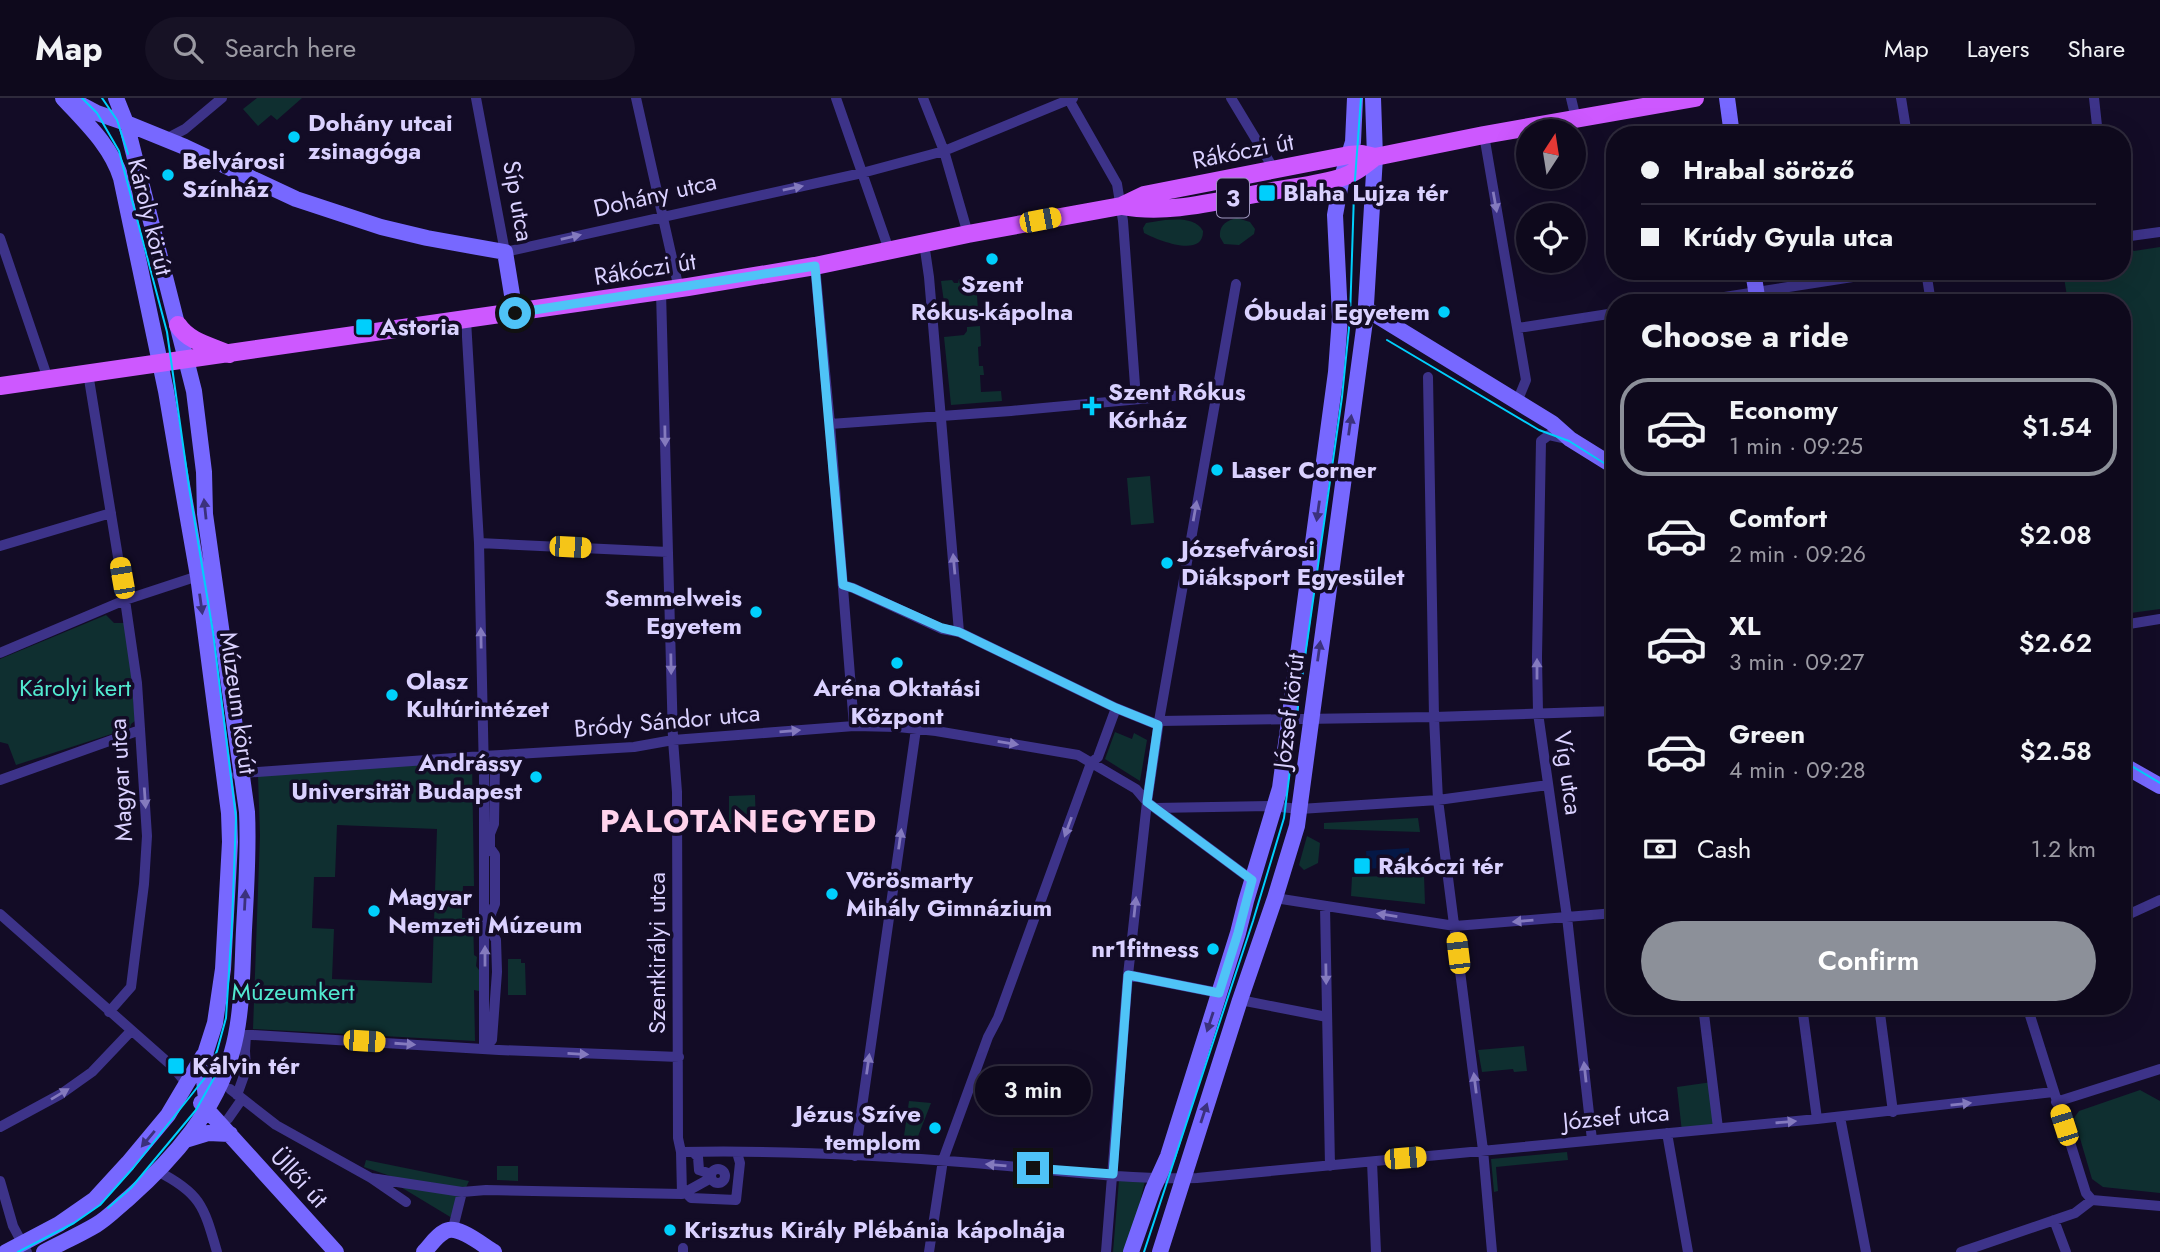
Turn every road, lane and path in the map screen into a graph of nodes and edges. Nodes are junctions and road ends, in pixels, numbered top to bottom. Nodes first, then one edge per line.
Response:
1 (67, 98) edge
2 (99, 98) edge
3 (116, 98) edge
4 (222, 98) edge
5 (476, 98) edge
6 (636, 98) edge
7 (836, 98) edge
8 (923, 98) edge
9 (1231, 98) edge
10 (1355, 98) edge
11 (1373, 98) edge
12 (1571, 98) edge
13 (1695, 98) edge
14 (1727, 98) edge
15 (1901, 98) edge
16 (2094, 98) edge
17 (1070, 99) edge
18 (1576, 119) joint
19 (126, 123) junction
20 (1731, 126) edge
21 (1906, 126) edge
22 (2097, 126) edge
23 (185, 129) junction
24 (1516, 129) edge
25 (1484, 135) junction
26 (166, 139) junction
27 (185, 147) junction
28 (944, 151) junction
29 (1375, 157) junction
30 (1345, 166) junction
31 (1275, 171) junction
32 (862, 173) junction
33 (1121, 206) junction
34 (663, 216) junction
35 (2160, 232) edge
36 (968, 234) junction
37 (2131, 236) edge
38 (924, 243) junction
39 (1, 244) edge
40 (889, 250) junction
41 (505, 252) junction
42 (815, 266) junction
43 (1846, 280) edge
44 (1236, 284) dead end
45 (679, 289) junction
46 (661, 292) junction
47 (1777, 294) edge
48 (1366, 309) junction
49 (515, 313) junction
50 (1606, 314) edge
51 (466, 320) junction
52 (178, 325) junction
53 (1518, 328) junction
54 (229, 354) junction
55 (173, 361) junction
56 (88, 373) junction
57 (1428, 377) dead end
58 (48, 379) junction
59 (0, 386) edge
60 (1216, 392) junction
61 (1136, 399) junction
62 (1517, 402) junction
63 (941, 414) junction
64 (830, 424) junction
65 (1570, 439) junction
66 (1606, 461) edge
67 (111, 513) junction
68 (480, 543) junction
69 (0, 546) edge
70 (668, 552) junction
71 (198, 576) junction
72 (843, 585) junction
73 (125, 600) junction
74 (2160, 619) edge
75 (2131, 624) edge
76 (959, 632) junction
77 (0, 653) edge
78 (1116, 708) junction
79 (1606, 711) edge
80 (1538, 713) junction
81 (1434, 717) junction
82 (1290, 719) junction
83 (1310, 719) junction
84 (1158, 723) junction
85 (854, 726) junction
86 (916, 729) junction
87 (140, 730) junction
88 (673, 740) junction
89 (483, 755) junction
90 (1091, 763) junction
91 (2131, 770) edge
92 (243, 773) junction
93 (0, 780) edge
94 (226, 782) junction
95 (1548, 785) junction
96 (2160, 786) edge
97 (1438, 800) junction
98 (1151, 805) junction
99 (1274, 806) junction
100 (1300, 809) junction
101 (1252, 880) junction
102 (1275, 898) junction
103 (2160, 900) edge
104 (1325, 906) junction
105 (2131, 913) edge
106 (0, 914) edge
107 (1606, 914) edge
108 (1567, 917) junction
109 (1455, 926) junction
110 (1128, 975) junction
111 (1219, 993) junction
112 (1240, 1000) junction
113 (108, 1012) junction
114 (1704, 1015) edge
115 (1803, 1015) edge
116 (1881, 1015) edge
117 (2031, 1015) edge
118 (1327, 1017) junction
119 (131, 1031) junction
120 (240, 1038) junction
121 (484, 1049) junction
122 (206, 1051) junction
123 (678, 1057) junction
124 (2160, 1069) edge
125 (187, 1084) junction
126 (232, 1092) junction
127 (2055, 1097) junction
128 (207, 1110) junction
129 (1893, 1112) junction
130 (1840, 1117) junction
131 (1817, 1119) junction
132 (229, 1126) junction
133 (0, 1127) edge
134 (1718, 1128) junction
135 (1667, 1133) junction
136 (185, 1140) junction
137 (1592, 1140) junction
138 (1483, 1150) junction
139 (681, 1152) junction
140 (693, 1152) junction
141 (741, 1154) junction
142 (855, 1156) junction
143 (943, 1160) junction
144 (1372, 1161) junction
145 (1330, 1166) junction
146 (157, 1171) junction
147 (715, 1174) junction
148 (1113, 1174) junction
149 (1159, 1177) junction
150 (371, 1178) junction
151 (1183, 1178) junction
152 (0, 1181) edge
153 (462, 1192) junction
154 (684, 1194) junction
155 (2092, 1200) junction
156 (406, 1202) dead end
157 (2160, 1206) edge
158 (2054, 1220) junction
159 (449, 1228) junction
160 (25, 1248) edge
161 (6, 1252) edge
162 (44, 1252) edge
163 (217, 1252) edge
164 (336, 1252) edge
165 (424, 1252) edge
166 (494, 1252) edge
167 (929, 1252) edge
168 (1106, 1252) edge
169 (1131, 1252) edge
170 (1160, 1252) edge
171 (1376, 1252) edge
172 (1492, 1252) edge
173 (1688, 1252) edge
174 (1866, 1252) edge
175 (1961, 1252) edge
176 (2066, 1252) edge

1 - 2 main road
1 - 19 main road
1 - 55 main road, Károly körút
3 - 19 main road, Károly körút
4 - 23 street
5 - 41 street, Síp utca
6 - 34 street
7 - 32 street
8 - 28 street
9 - 31 street
10 - 30 main road, József körút
11 - 29 main road, József körút
12 - 18 street
13 - 18 main road, Rákóczi út / 3
14 - 20 main road
15 - 21 street
16 - 22 street
17 - 28 street, Dohány utca
17 - 33 street
19 - 26 main road, Dohány utca
19 - 52 main road, Károly körút
23 - 26 street
23 - 27 street
24 - 25 main road, Rákóczi út / 3
25 - 29 main road, Rákóczi út / 3
25 -> 53 street
26 - 27 main road, Dohány utca
27 - 41 main road, Dohány utca
28 - 32 street, Dohány utca
28 - 36 street
29 - 30 main road, Rákóczi út / 3
29 - 48 main road, József körút
30 - 31 main road, Rákóczi út / 3
30 - 33 main road, Rákóczi út / 3
30 -> 82 main road, József körút
31 - 33 main road, Rákóczi út / 3
34 -> 32 street, Dohány utca
32 - 40 street
33 - 36 main road, Rákóczi út / 3
33 - 61 street
41 -> 34 street, Dohány utca
34 - 45 street
35 - 37 street
36 - 38 main road, Rákóczi út / 3
38 - 40 main road, Rákóczi út / 3
38 - 63 street
39 - 58 street
40 - 42 main road, Rákóczi út / 3
41 - 49 main road, Síp utca
42 - 45 main road, Rákóczi út / 3
42 - 64 street
43 - 47 street
44 - 60 street
45 - 46 main road, Rákóczi út / 3
46 - 49 main road, Rákóczi út / 3
46 -> 70 street, Szentkirályi utca
48 - 62 main road
83 -> 48 main road, József körút
49 - 51 main road, Rákóczi út / 3
50 - 53 street
51 - 54 main road, Rákóczi út / 3
51 - 68 street
52 - 54 main road
52 - 55 main road, Károly körút
53 - 62 street
54 - 55 main road, Rákóczi út / 3
55 - 56 main road, 3
55 - 71 main road, Múzeum körút
92 -> 55 main road, Múzeum körút
56 - 58 main road, 3
56 - 67 street, Magyar utca
57 - 81 street
58 - 59 main road, 3
60 - 61 street
84 -> 60 street
61 - 63 street
62 - 65 main road
63 - 64 street
76 -> 63 street
64 - 72 street
65 - 66 main road
80 -> 65 street, Víg utca
67 - 69 street
67 - 73 street, Magyar utca
68 - 70 street
89 -> 68 street
70 -> 88 street, Szentkirályi utca
71 - 73 street
71 -> 94 main road, Múzeum körút
72 - 76 street
72 - 85 street
73 - 77 street
73 - 87 street, Magyar utca
74 - 75 street
76 - 78 street
78 - 84 street
78 - 90 street
79 - 80 street
80 - 81 street
80 - 95 street, Víg utca
81 - 83 street
81 - 97 street
82 - 83 street
82 - 84 street
82 - 99 main road, József körút
83 - 100 main road, József körút
84 - 98 street
85 - 86 street, Bródy Sándor utca
88 -> 85 street, Bródy Sándor utca
86 -> 90 street, Bródy Sándor utca
142 -> 86 street
87 - 93 street
87 -> 113 street, Magyar utca
88 - 89 street, Bródy Sándor utca
88 - 123 street, Szentkirályi utca
89 - 92 street, Bródy Sándor utca
89 - 121 street
90 - 98 street, Bródy Sándor utca
90 -> 143 street
91 - 96 main road
92 - 94 street
120 -> 92 main road, Múzeum körút
94 - 122 main road, Múzeum körút
95 - 97 street
95 - 108 street, Víg utca
97 - 100 street
97 - 109 street
98 - 99 street
98 - 101 street, Bródy Sándor utca
110 -> 98 street
99 - 100 street
99 - 101 main road, József körút
100 - 102 main road, József körút
101 - 111 main road, József körút
102 - 104 street
102 - 112 main road, József körút
103 - 105 street
109 -> 104 street
104 -> 118 street
106 - 113 street
107 - 108 street
108 -> 109 street
137 -> 108 street, Víg utca
138 -> 109 street
110 - 111 street
110 - 148 street
111 -> 149 main road, József körút
112 - 118 street
151 -> 112 main road, József körút
113 - 119 street
114 - 134 street
115 - 131 street
116 - 129 street
117 - 127 street
118 - 145 street
119 - 125 street
133 -> 119 street
120 -> 121 street
120 - 126 main road
121 -> 123 street
122 - 125 main road
122 - 128 main road
123 - 139 street, Szentkirályi utca
124 - 127 street, József utca
125 - 128 main road
125 -> 160 main road
126 - 128 main road
126 - 132 street
126 - 132 main road
126 - 150 street
129 -> 127 street, József utca
127 - 155 street
128 - 132 main road
128 - 136 main road
129 - 130 street, József utca
130 - 131 street, József utca
130 - 174 street
134 -> 131 street, József utca
132 - 136 main road
132 - 164 main road, Üllői út
134 - 135 street, József utca
135 - 137 street, József utca
135 - 173 street
136 - 146 main road
137 - 138 street, József utca
138 - 144 street, József utca
138 - 172 street
139 - 140 street, József utca
139 - 154 street, Szentkirályi utca
140 - 141 street, József utca
140 - 147 street
141 - 142 street, József utca
141 - 147 street
141 - 154 street
142 - 143 street, József utca
148 -> 143 street, József utca
143 - 167 street
144 - 145 street, József utca
144 - 171 street
145 - 151 street, József utca
146 - 162 main road
146 - 163 street
147 - 154 street
148 - 149 street, József utca
148 - 168 street
149 - 151 street, József utca
149 - 169 main road, József körút
150 - 153 street
150 - 156 street
151 - 170 main road, József körút
152 - 160 street
153 - 154 street
153 - 159 street
155 - 157 street
155 - 158 street
158 - 175 street
158 - 176 street
159 - 165 main road
159 - 166 main road
160 - 161 main road

